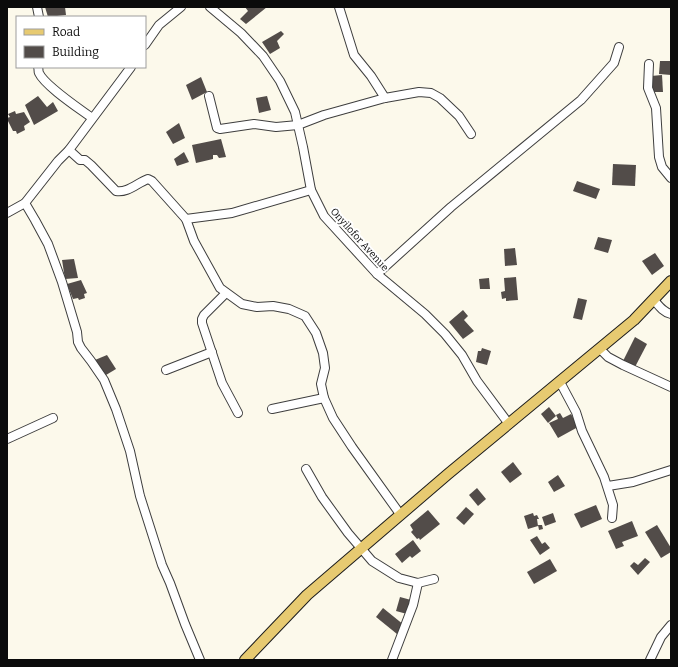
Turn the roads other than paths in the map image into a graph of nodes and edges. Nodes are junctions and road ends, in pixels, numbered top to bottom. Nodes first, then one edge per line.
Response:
1 (181, 7) edge
2 (210, 7) edge
3 (339, 7) edge
4 (146, 44) edge
5 (620, 47) dead end
6 (649, 64) dead end
7 (38, 68) edge
8 (130, 68) edge
9 (208, 96) dead end
10 (385, 98) junction
11 (92, 118) junction
12 (298, 125) junction
13 (471, 134) dead end
14 (69, 150) junction
15 (671, 178) edge
16 (311, 190) junction
17 (25, 203) junction
18 (7, 213) edge
19 (186, 219) junction
20 (377, 274) junction
21 (671, 281) edge
22 (226, 293) junction
23 (654, 300) junction
24 (671, 314) edge
25 (600, 350) junction
26 (212, 352) junction
27 (166, 370) dead end
28 (560, 382) junction
29 (671, 387) edge
30 (324, 398) junction
31 (272, 409) dead end
32 (238, 413) dead end
33 (53, 418) dead end
34 (509, 424) junction
35 (7, 439) edge
36 (306, 469) dead end
37 (671, 470) edge
38 (608, 486) junction
39 (400, 514) junction
40 (612, 518) dead end
41 (362, 547) junction
42 (434, 579) dead end
43 (418, 583) junction
44 (671, 625) edge
45 (200, 660) edge
46 (245, 660) edge
47 (392, 660) edge
48 (650, 660) edge

1 - 4 street
2 - 12 street, Onyilofor Avenue
3 - 10 street
5 - 20 street
6 - 15 street
7 - 11 street
8 - 11 street
9 - 12 street
10 - 12 street
10 - 13 street
11 - 14 street
12 - 16 street, Onyilofor Avenue
14 - 17 street
14 - 19 street
16 - 19 street
16 - 20 street, Onyilofor Avenue
17 - 18 street
17 - 45 street
19 - 22 street
20 - 34 street, Onyilofor Avenue
21 - 23 main road
22 - 26 street
22 - 30 street
23 - 24 street
23 - 25 main road
25 - 28 main road
25 - 29 street
26 - 27 street
26 - 32 street
28 - 34 main road
28 - 38 street
30 - 31 street
30 - 39 street
33 - 35 street
34 - 39 main road
36 - 41 street
37 - 38 street
38 - 40 street
39 - 41 main road
41 - 43 street
41 - 46 main road
42 - 43 street
43 - 47 street
44 - 48 street

